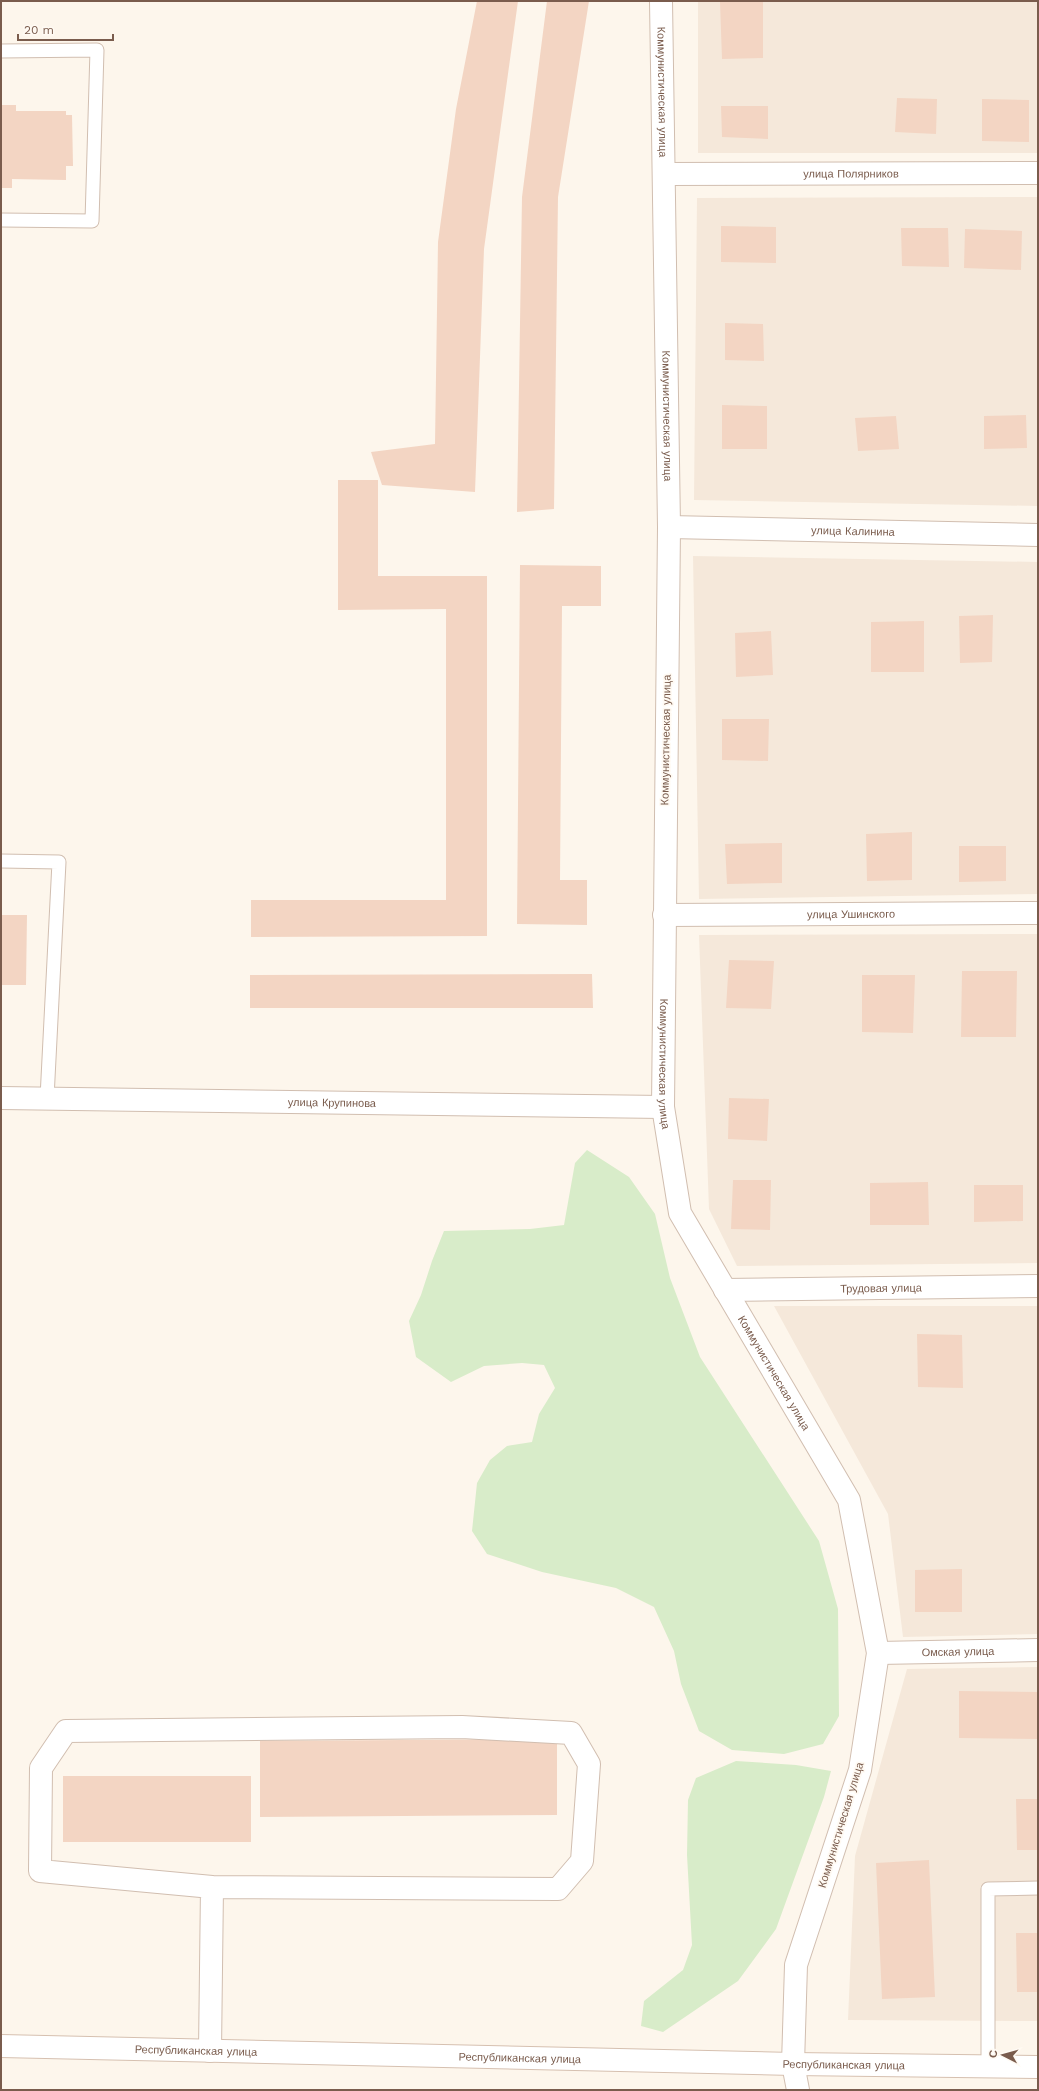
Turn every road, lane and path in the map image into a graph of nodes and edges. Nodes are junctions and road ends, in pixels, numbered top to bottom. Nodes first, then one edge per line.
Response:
1 (661, 1) edge
2 (1, 51) edge
3 (664, 174) junction
4 (1038, 174) edge
5 (1, 220) edge
6 (669, 528) junction
7 (1038, 534) edge
8 (1, 861) edge
9 (1038, 913) edge
10 (664, 915) junction
11 (1, 1098) edge
12 (47, 1098) junction
13 (663, 1107) junction
14 (1038, 1286) edge
15 (725, 1290) junction
16 (1038, 1650) edge
17 (878, 1653) junction
18 (212, 1887) junction
19 (1038, 1888) edge
20 (1, 2046) edge
21 (210, 2051) junction
22 (793, 2064) junction
23 (988, 2067) junction
24 (1038, 2067) edge
25 (798, 2090) edge

1 - 3 street, Коммунистическая улица
2 - 5 lane
3 - 4 street, улица Полярников
3 - 6 street, Коммунистическая улица
6 - 7 street, улица Калинина
6 - 10 street, Коммунистическая улица
8 - 12 lane
9 - 10 street, улица Ушинского
10 - 13 street, Коммунистическая улица
11 - 12 street, улица Крупинова
12 - 13 street, улица Крупинова
13 - 15 street, Коммунистическая улица
14 - 15 street, Трудовая улица
15 - 17 street, Коммунистическая улица
16 - 17 street, Омская улица
17 - 22 street, Коммунистическая улица
18 - 18 street
18 - 21 street
19 - 23 lane
20 - 21 street, Республиканская улица
21 - 22 street, Республиканская улица
22 - 23 street, Республиканская улица
22 - 25 street, Коммунистическая улица
23 - 24 street, Республиканская улица

